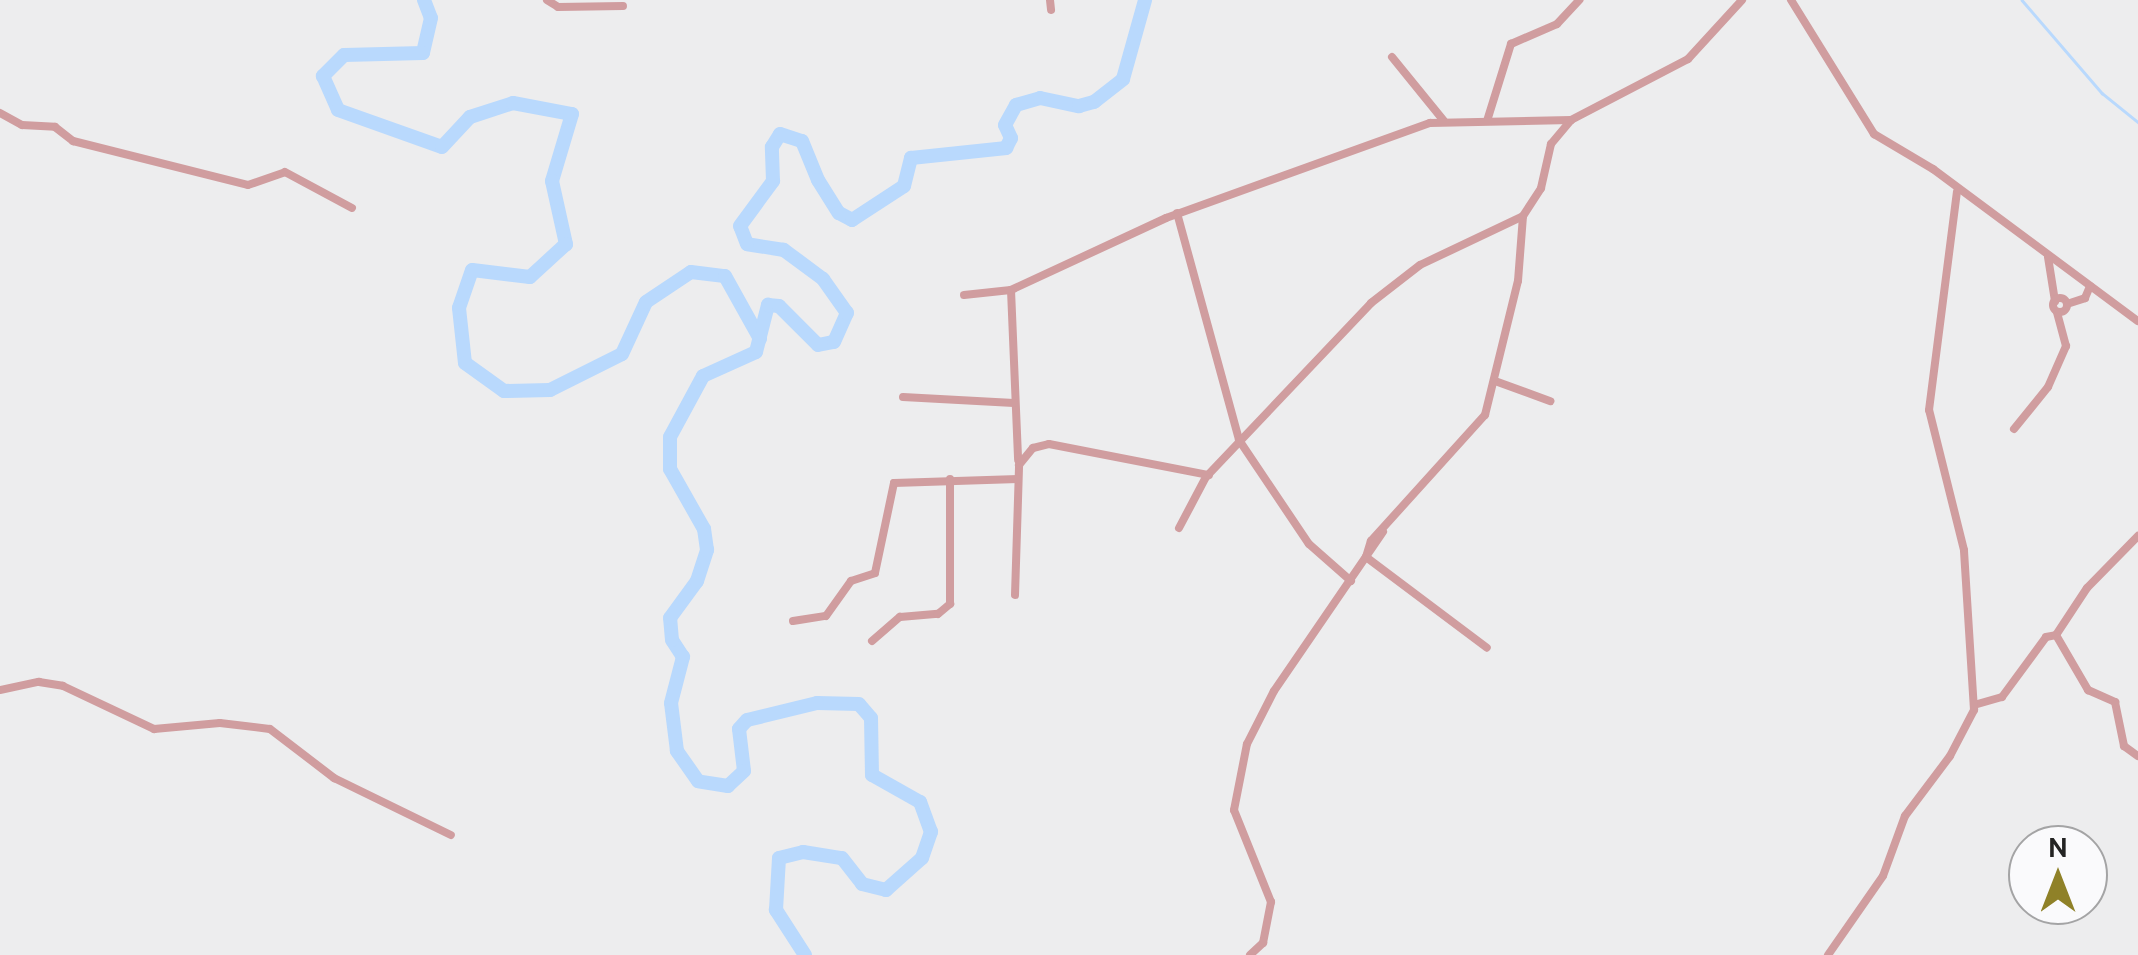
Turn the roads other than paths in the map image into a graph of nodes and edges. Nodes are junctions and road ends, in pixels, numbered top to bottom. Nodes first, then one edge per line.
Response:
1 (547, 0) edge
2 (1579, 0) edge
3 (1742, 0) edge
4 (1791, 0) edge
5 (623, 6) dead end
6 (1392, 57) dead end
7 (0, 113) edge
8 (1444, 120) junction
9 (1571, 120) junction
10 (1486, 121) junction
11 (1957, 192) junction
12 (352, 208) dead end
13 (1177, 213) junction
14 (1524, 216) junction
15 (2048, 256) junction
16 (2090, 286) junction
17 (1011, 290) junction
18 (964, 295) dead end
19 (2054, 301) junction
20 (2068, 304) junction
21 (2057, 312) junction
22 (2138, 320) edge
23 (1495, 381) junction
24 (903, 396) dead end
25 (1550, 400) dead end
26 (1014, 403) junction
27 (2014, 430) dead end
28 (1239, 440) junction
29 (1019, 465) junction
30 (1209, 475) junction
31 (1018, 478) junction
32 (950, 480) junction
33 (1179, 528) dead end
34 (2138, 536) edge
35 (1366, 558) junction
36 (1352, 581) junction
37 (1015, 595) dead end
38 (793, 621) dead end
39 (2056, 634) junction
40 (872, 642) dead end
41 (1488, 648) dead end
42 (0, 690) edge
43 (1974, 705) junction
44 (2138, 756) edge
45 (451, 835) dead end
46 (1250, 955) edge
47 (1828, 955) edge

1 - 5 street
2 - 10 street
3 - 9 street
4 - 11 street
6 - 8 street
7 - 12 street
8 - 10 street
8 - 13 street
9 - 10 street
9 - 14 street
11 - 15 street
11 - 43 street
13 - 17 street
13 - 28 street
14 - 23 street
14 - 28 street
15 - 16 street
15 - 19 street
16 - 20 street
16 - 22 street
17 - 18 street
17 - 26 street
19 - 20 street
19 - 21 street
20 - 21 street
21 - 27 street
23 - 25 street
23 - 35 street
24 - 26 street
26 - 29 street
28 - 30 street
28 - 36 street
29 - 30 street
29 - 31 street
30 - 33 street
31 - 32 street
31 - 37 street
32 - 38 street
32 - 40 street
34 - 39 street
35 - 36 street
35 - 41 street
36 - 46 street
39 - 43 street
39 - 44 street
42 - 45 street
43 - 47 street

